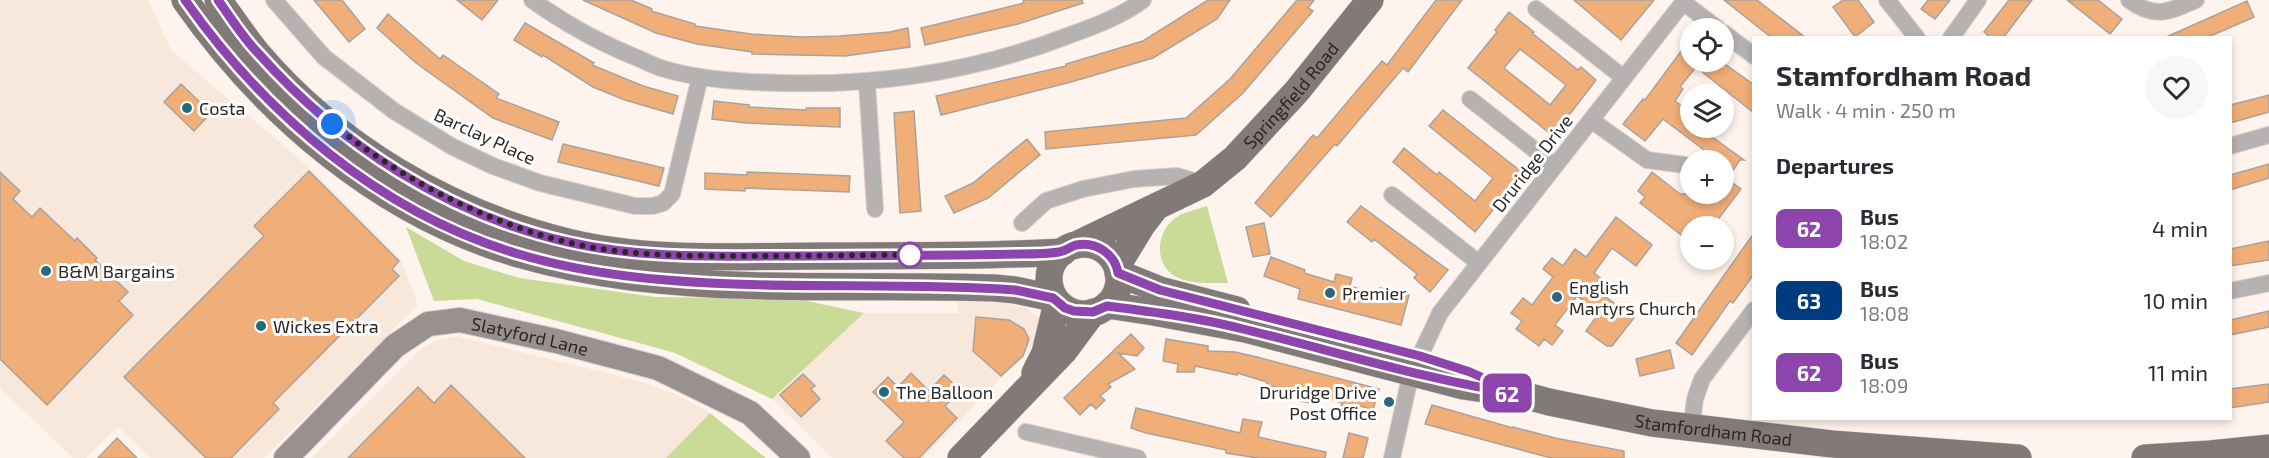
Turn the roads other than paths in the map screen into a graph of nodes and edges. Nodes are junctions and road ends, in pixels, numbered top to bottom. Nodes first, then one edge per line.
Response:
1 (185, 0) edge
2 (218, 0) edge
3 (274, 0) edge
4 (532, 0) edge
5 (1143, 0) edge
6 (1370, 0) edge
7 (1887, 0) edge
8 (1978, 0) edge
9 (2129, 0) edge
10 (2196, 0) edge
11 (1684, 1) edge
12 (1536, 9) dead end
13 (1705, 18) edge
14 (1915, 36) edge
15 (1952, 36) edge
16 (1734, 41) edge
17 (1752, 54) edge
18 (700, 77) junction
19 (1624, 78) junction
20 (867, 82) junction
21 (1470, 99) dead end
22 (1591, 120) junction
23 (2269, 135) edge
24 (2232, 145) edge
25 (1680, 164) edge
26 (1555, 166) junction
27 (1203, 184) junction
28 (1392, 195) dead end
29 (1155, 208) junction
30 (875, 210) dead end
31 (1022, 223) dead end
32 (1069, 249) junction
33 (1479, 263) junction
34 (1118, 270) junction
35 (2269, 283) edge
36 (2232, 291) edge
37 (1055, 300) junction
38 (1100, 309) junction
39 (1752, 313) edge
40 (1416, 364) junction
41 (1026, 390) junction
42 (1691, 429) junction
43 (1026, 432) dead end
44 (2269, 448) edge
45 (286, 458) edge
46 (798, 458) edge
47 (961, 458) edge
48 (1138, 458) edge
49 (1392, 458) edge
50 (2018, 458) edge
51 (2145, 458) edge

1 - 37 main road
2 - 32 main road
3 - 18 street, Barclay Place
4 - 18 street
5 - 20 street
6 - 27 main road, Springfield Road
7 - 14 street
8 - 15 street
9 - 10 street
11 - 13 street
11 - 19 street, Druridge Drive
12 - 19 street
16 - 17 street
18 - 20 street
19 - 22 street, Druridge Drive
20 - 30 street
21 - 26 street
22 - 25 street
22 - 26 street, Druridge Drive
23 - 24 street
26 - 33 street, Druridge Drive
27 - 29 main road, Springfield Road
27 - 31 street
28 - 33 street
29 - 32 main road, Springfield Road
29 - 34 main road, Springfield Road
32 - 34 main road
32 - 37 main road
33 - 40 street, Druridge Drive
34 - 38 main road
34 - 40 main road, Stamfordham Road
35 - 36 street
37 - 38 main road
37 - 41 main road
38 - 40 main road, Stamfordham Road
38 - 41 main road
39 - 42 street
40 - 42 main road, Stamfordham Road
40 - 49 street, Druridge Drive
41 - 47 main road
42 - 50 main road, Stamfordham Road
43 - 48 street
44 - 51 main road
45 - 46 street, Slatyford Lane

